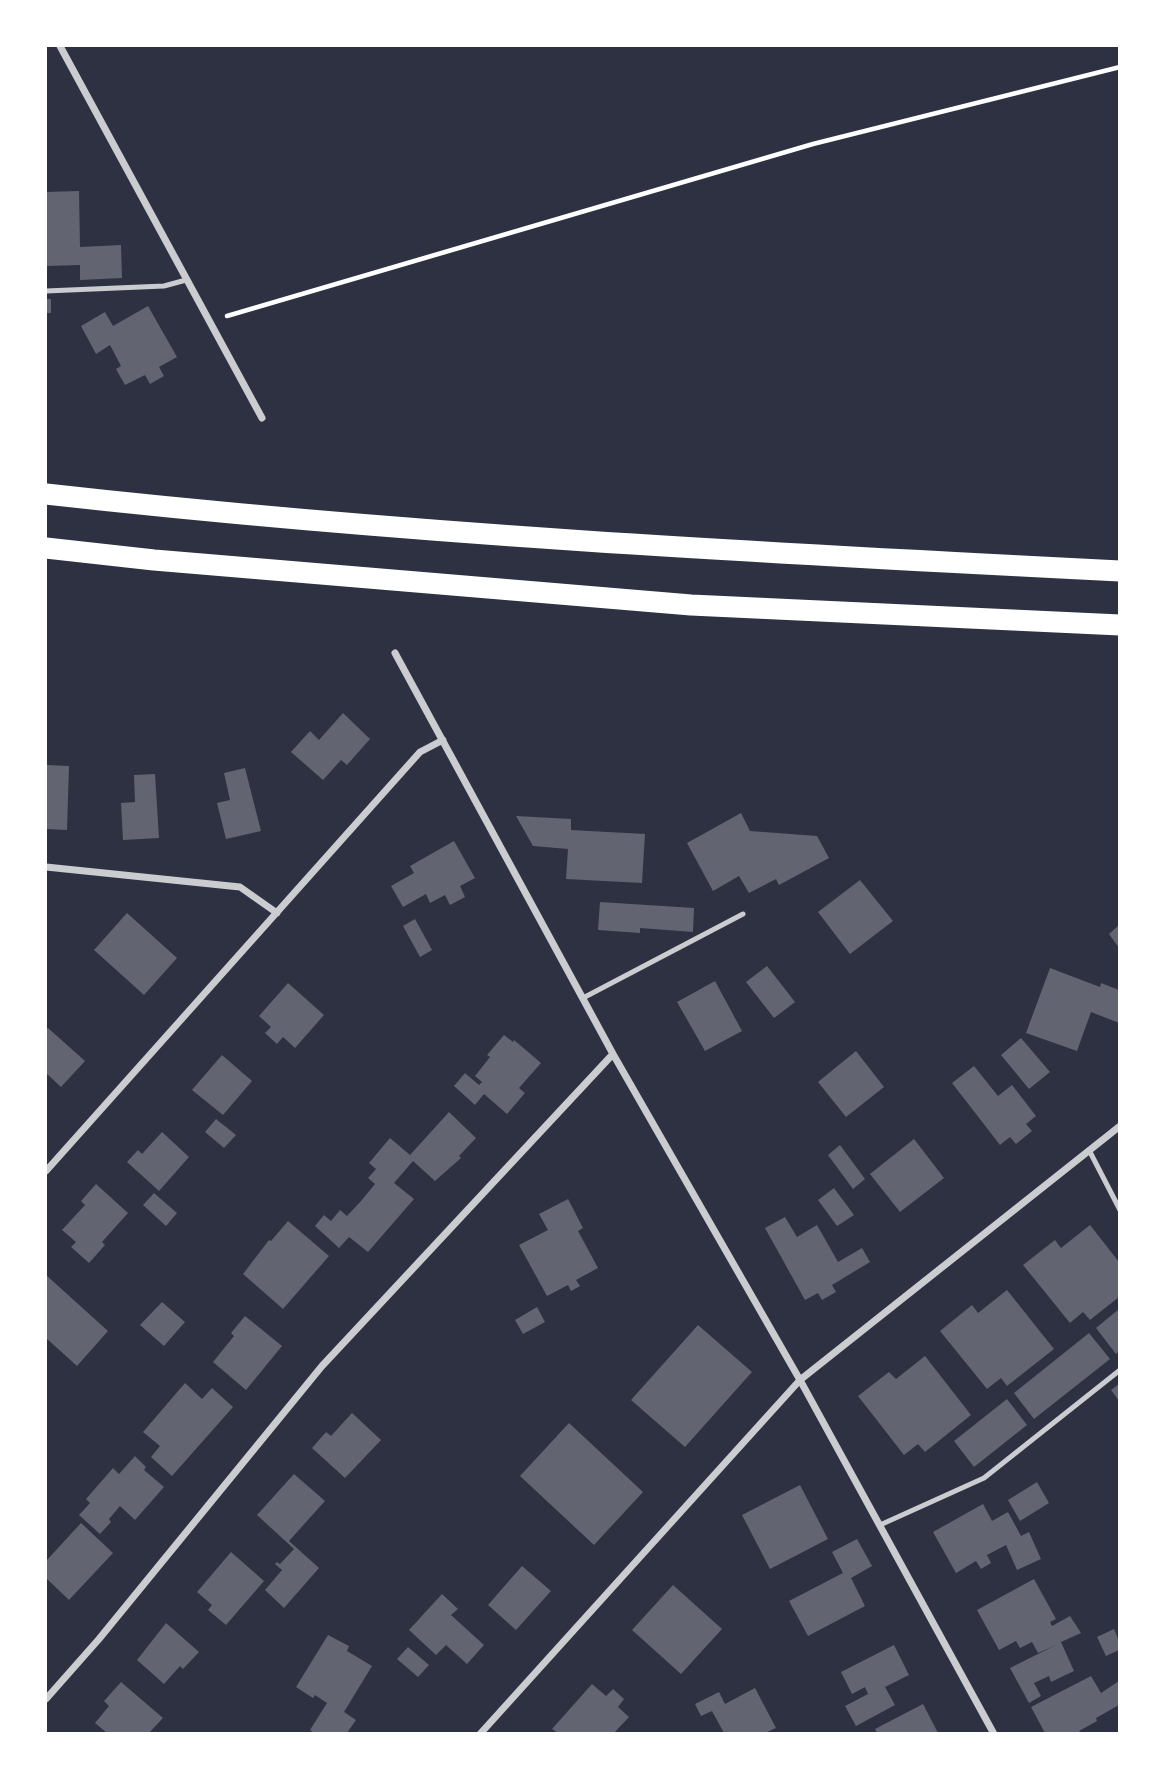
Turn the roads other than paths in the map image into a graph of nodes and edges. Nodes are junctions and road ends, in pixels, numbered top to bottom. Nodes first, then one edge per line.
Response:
1 (60, 46) edge
2 (186, 280) junction
3 (46, 291) edge
4 (262, 418) dead end
5 (46, 494) edge
6 (46, 548) edge
7 (1119, 571) edge
8 (1119, 625) edge
9 (395, 653) dead end
10 (443, 740) junction
11 (46, 867) edge
12 (277, 913) junction
13 (743, 914) dead end
14 (583, 998) junction
15 (614, 1054) junction
16 (1119, 1126) edge
17 (1089, 1150) junction
18 (46, 1171) edge
19 (1119, 1210) edge
20 (1119, 1370) edge
21 (800, 1380) junction
22 (880, 1525) junction
23 (46, 1699) edge
24 (480, 1734) edge
25 (994, 1734) edge

1 - 2 street
2 - 3 lane
2 - 4 street
5 - 7 highway
6 - 8 highway
9 - 10 street
10 - 12 street
10 - 14 street
11 - 12 street
12 - 18 street
13 - 14 lane
14 - 15 street
15 - 21 street
15 - 23 street
16 - 17 street
17 - 19 lane
17 - 21 street
20 - 22 lane
21 - 22 street
21 - 24 street
22 - 25 street

